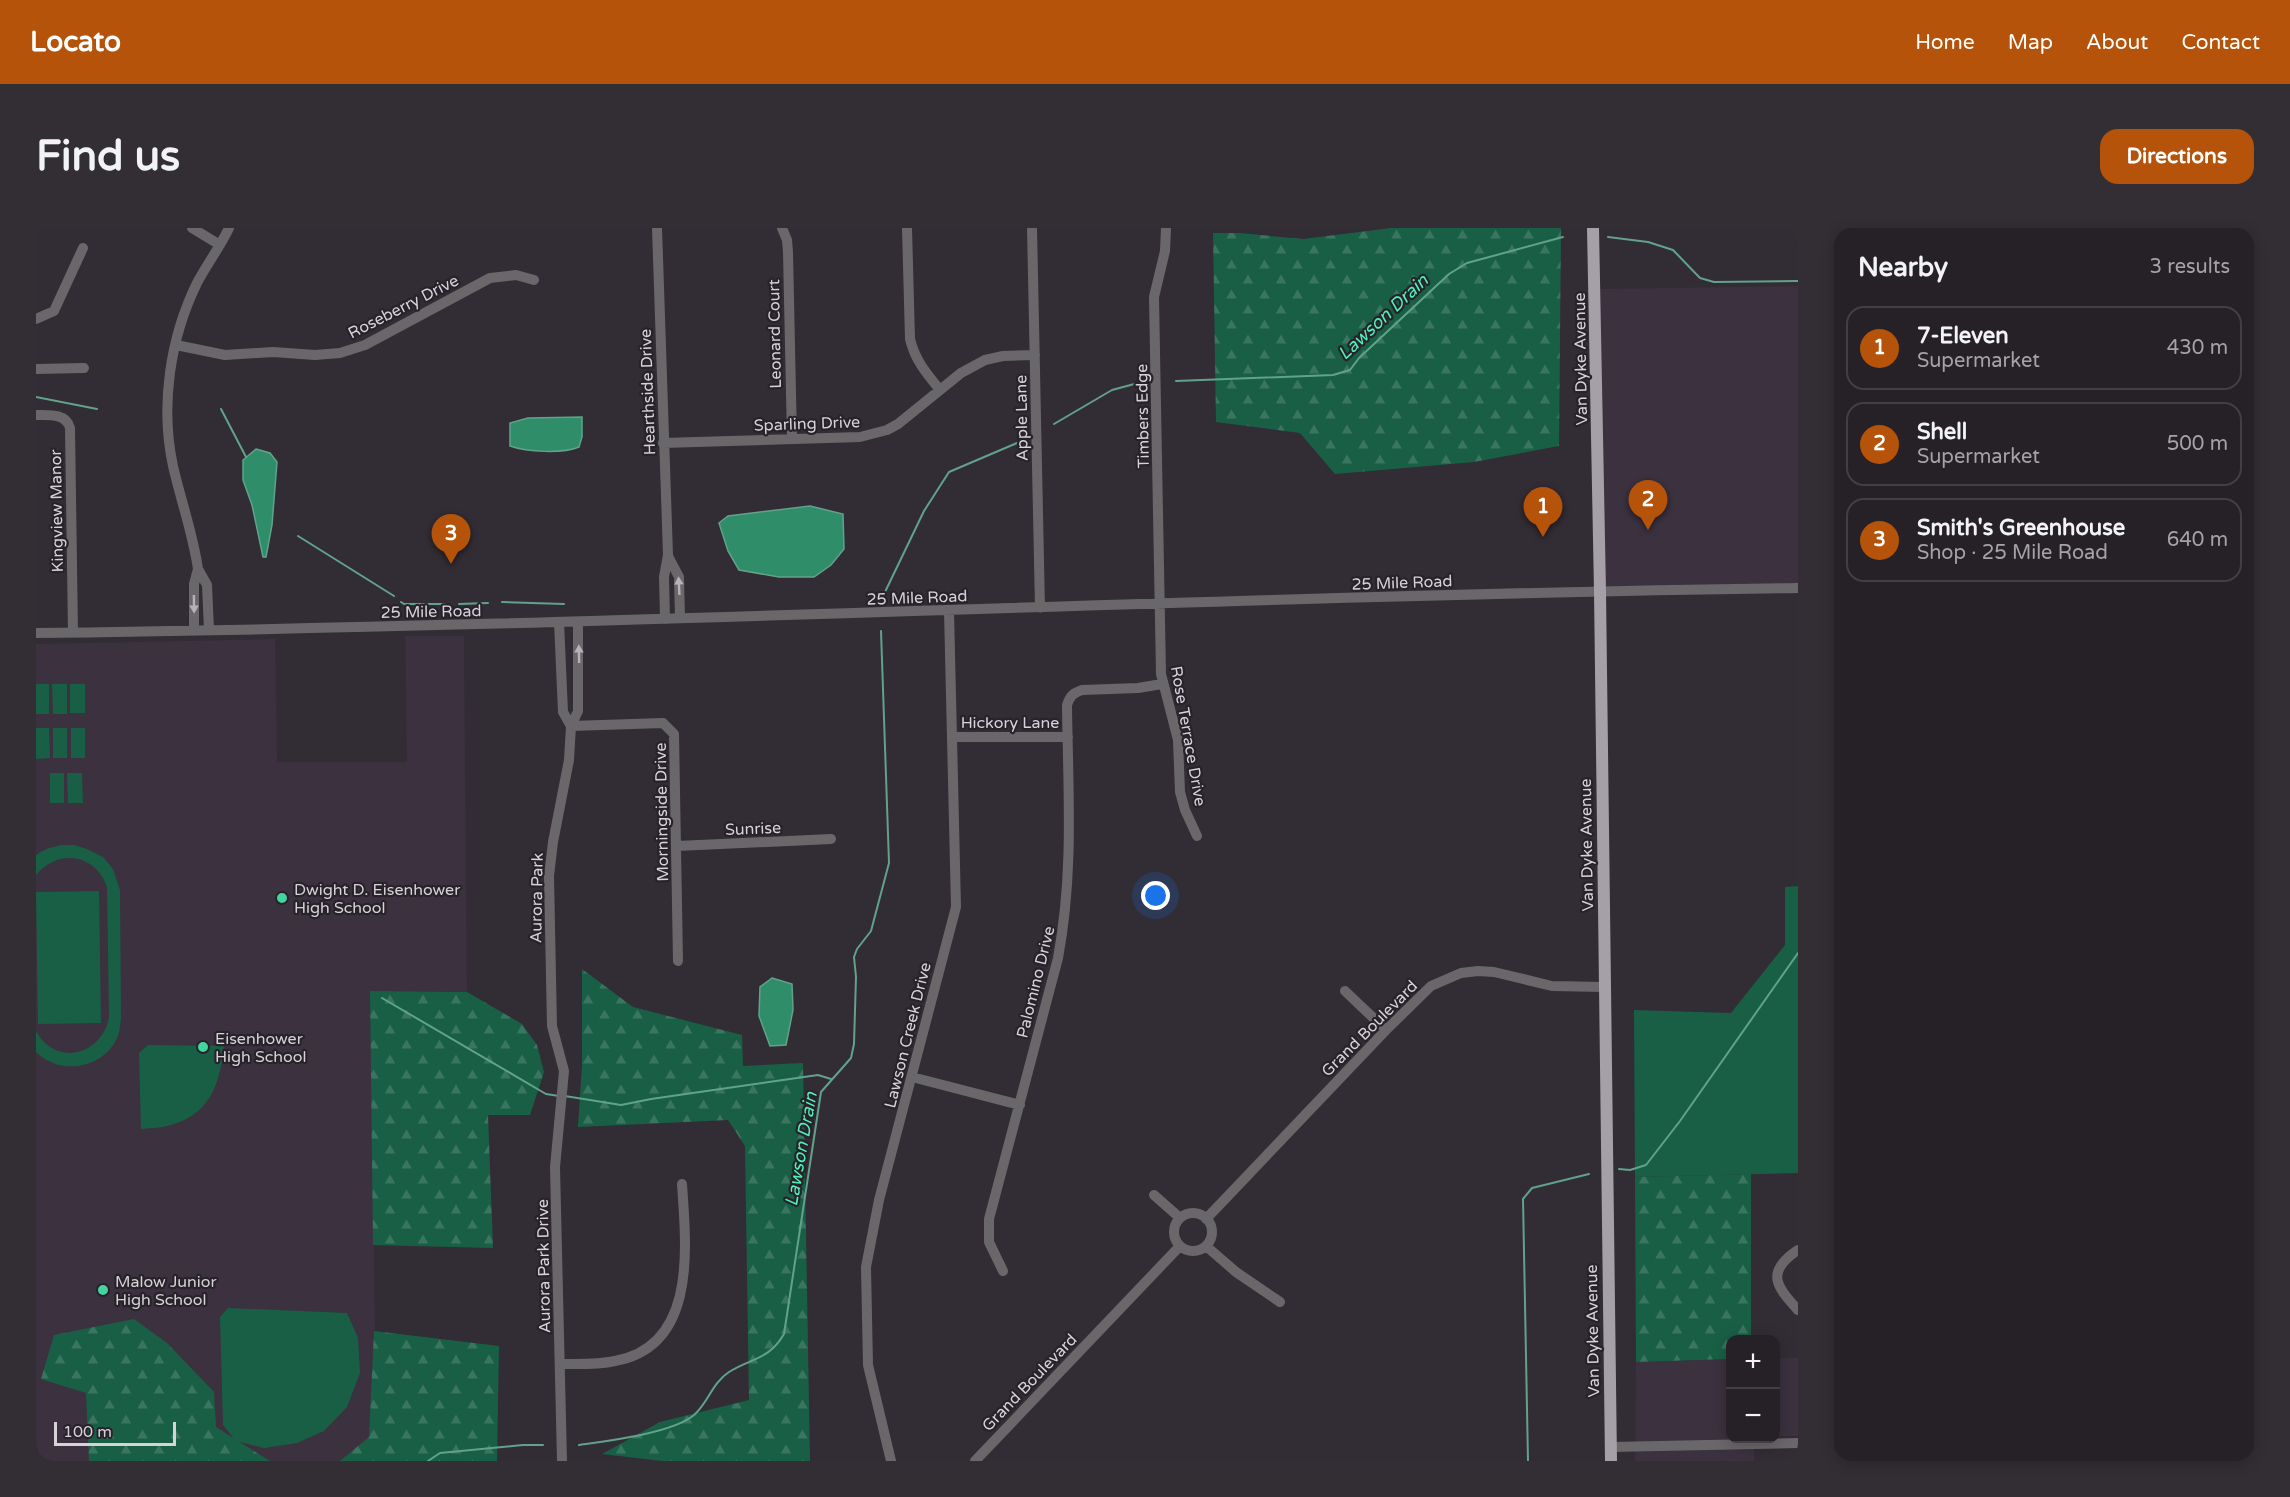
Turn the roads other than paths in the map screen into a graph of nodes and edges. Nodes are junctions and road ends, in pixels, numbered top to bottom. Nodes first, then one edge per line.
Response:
1 (192, 228) edge
2 (229, 228) edge
3 (657, 228) edge
4 (782, 228) edge
5 (907, 228) edge
6 (1032, 228) edge
7 (1166, 228) edge
8 (1593, 228) edge
9 (220, 245) junction
10 (83, 248) dead end
11 (534, 280) dead end
12 (37, 315) edge
13 (176, 345) junction
14 (1035, 355) junction
15 (84, 368) dead end
16 (36, 369) edge
17 (940, 390) junction
18 (36, 415) edge
19 (792, 439) junction
20 (663, 443) junction
21 (668, 555) junction
22 (198, 568) junction
23 (1798, 588) edge
24 (1600, 591) junction
25 (1161, 604) junction
26 (1040, 608) junction
27 (949, 611) junction
28 (680, 618) junction
29 (665, 619) junction
30 (558, 622) junction
31 (578, 622) junction
32 (194, 630) junction
33 (209, 630) junction
34 (36, 633) edge
35 (73, 633) junction
36 (579, 676) junction
37 (560, 677) junction
38 (1162, 684) junction
39 (571, 726) junction
40 (952, 737) junction
41 (1068, 737) junction
42 (1197, 836) dead end
43 (831, 839) dead end
44 (677, 846) junction
45 (678, 961) dead end
46 (1604, 987) junction
47 (1345, 991) dead end
48 (1386, 1030) junction
49 (564, 1071) joint
50 (912, 1077) junction
51 (1020, 1105) junction
52 (682, 1184) dead end
53 (1154, 1195) dead end
54 (1180, 1218) junction
55 (1206, 1219) junction
56 (1180, 1246) junction
57 (1206, 1246) junction
58 (1798, 1250) edge
59 (1003, 1271) dead end
60 (1280, 1302) dead end
61 (1798, 1310) edge
62 (560, 1364) junction
63 (1798, 1443) edge
64 (1611, 1447) junction
65 (562, 1461) edge
66 (891, 1461) edge
67 (975, 1461) edge
68 (1611, 1461) edge

1 - 9 street
2 - 9 street
3 - 20 street, Hearthside Drive
4 - 19 street, Leonard Court
5 - 17 street
6 - 14 street, Apple Lane
7 - 25 street, Timbers Edge
8 - 24 main road, Van Dyke Avenue
9 - 13 street
10 - 12 street
11 - 13 street, Roseberry Drive
13 - 22 street
14 - 17 street, Sparling Drive
14 - 26 street, Apple Lane
15 - 16 street
17 - 19 street, Sparling Drive
18 - 35 street, Kingview Manor
19 - 20 street, Sparling Drive
20 - 21 street, Hearthside Drive
28 -> 21 street, Hearthside Drive
21 - 29 street, Hearthside Drive
22 -> 32 street
22 - 33 street
23 - 24 street, 25 Mile Road
24 - 25 street, 25 Mile Road
24 - 46 main road, Van Dyke Avenue
25 - 26 street, 25 Mile Road
25 - 38 street, Rose Terrace Drive
26 - 27 street, 25 Mile Road
27 - 28 street, 25 Mile Road
27 - 40 street, Lawson Creek Drive
28 - 29 street, 25 Mile Road
29 - 31 street, 25 Mile Road
30 - 31 street, 25 Mile Road
30 - 33 street, 25 Mile Road
30 - 37 street, Aurora Park
36 -> 31 street, Aurora Park
32 - 33 street, 25 Mile Road
32 - 35 street, 25 Mile Road
34 - 35 street, 25 Mile Road
36 - 37 street
36 - 39 street, Aurora Park
37 - 39 street, Aurora Park
38 - 41 street, Palomino Drive
38 - 42 street, Rose Terrace Drive
39 - 44 street, Morningside Drive
39 - 49 street, Aurora Park
40 - 41 street, Hickory Lane
40 - 50 street, Lawson Creek Drive
41 - 51 street, Palomino Drive
43 - 44 street, Sunrise
44 - 45 street, Morningside Drive
46 - 48 street, Grand Boulevard
46 - 64 main road, Van Dyke Avenue
47 - 48 street
48 - 55 street, Grand Boulevard
49 - 62 street, Aurora Park Drive
50 - 51 street
50 - 66 street, Lawson Creek Drive
51 - 59 street, Palomino Drive
52 - 62 street
53 - 54 street
54 - 55 street
54 - 56 street
55 - 57 street
56 - 57 street
56 - 67 street, Grand Boulevard
57 - 60 street
58 - 61 street
62 - 65 street, Aurora Park Drive
63 - 64 street
64 - 68 main road, Van Dyke Avenue

